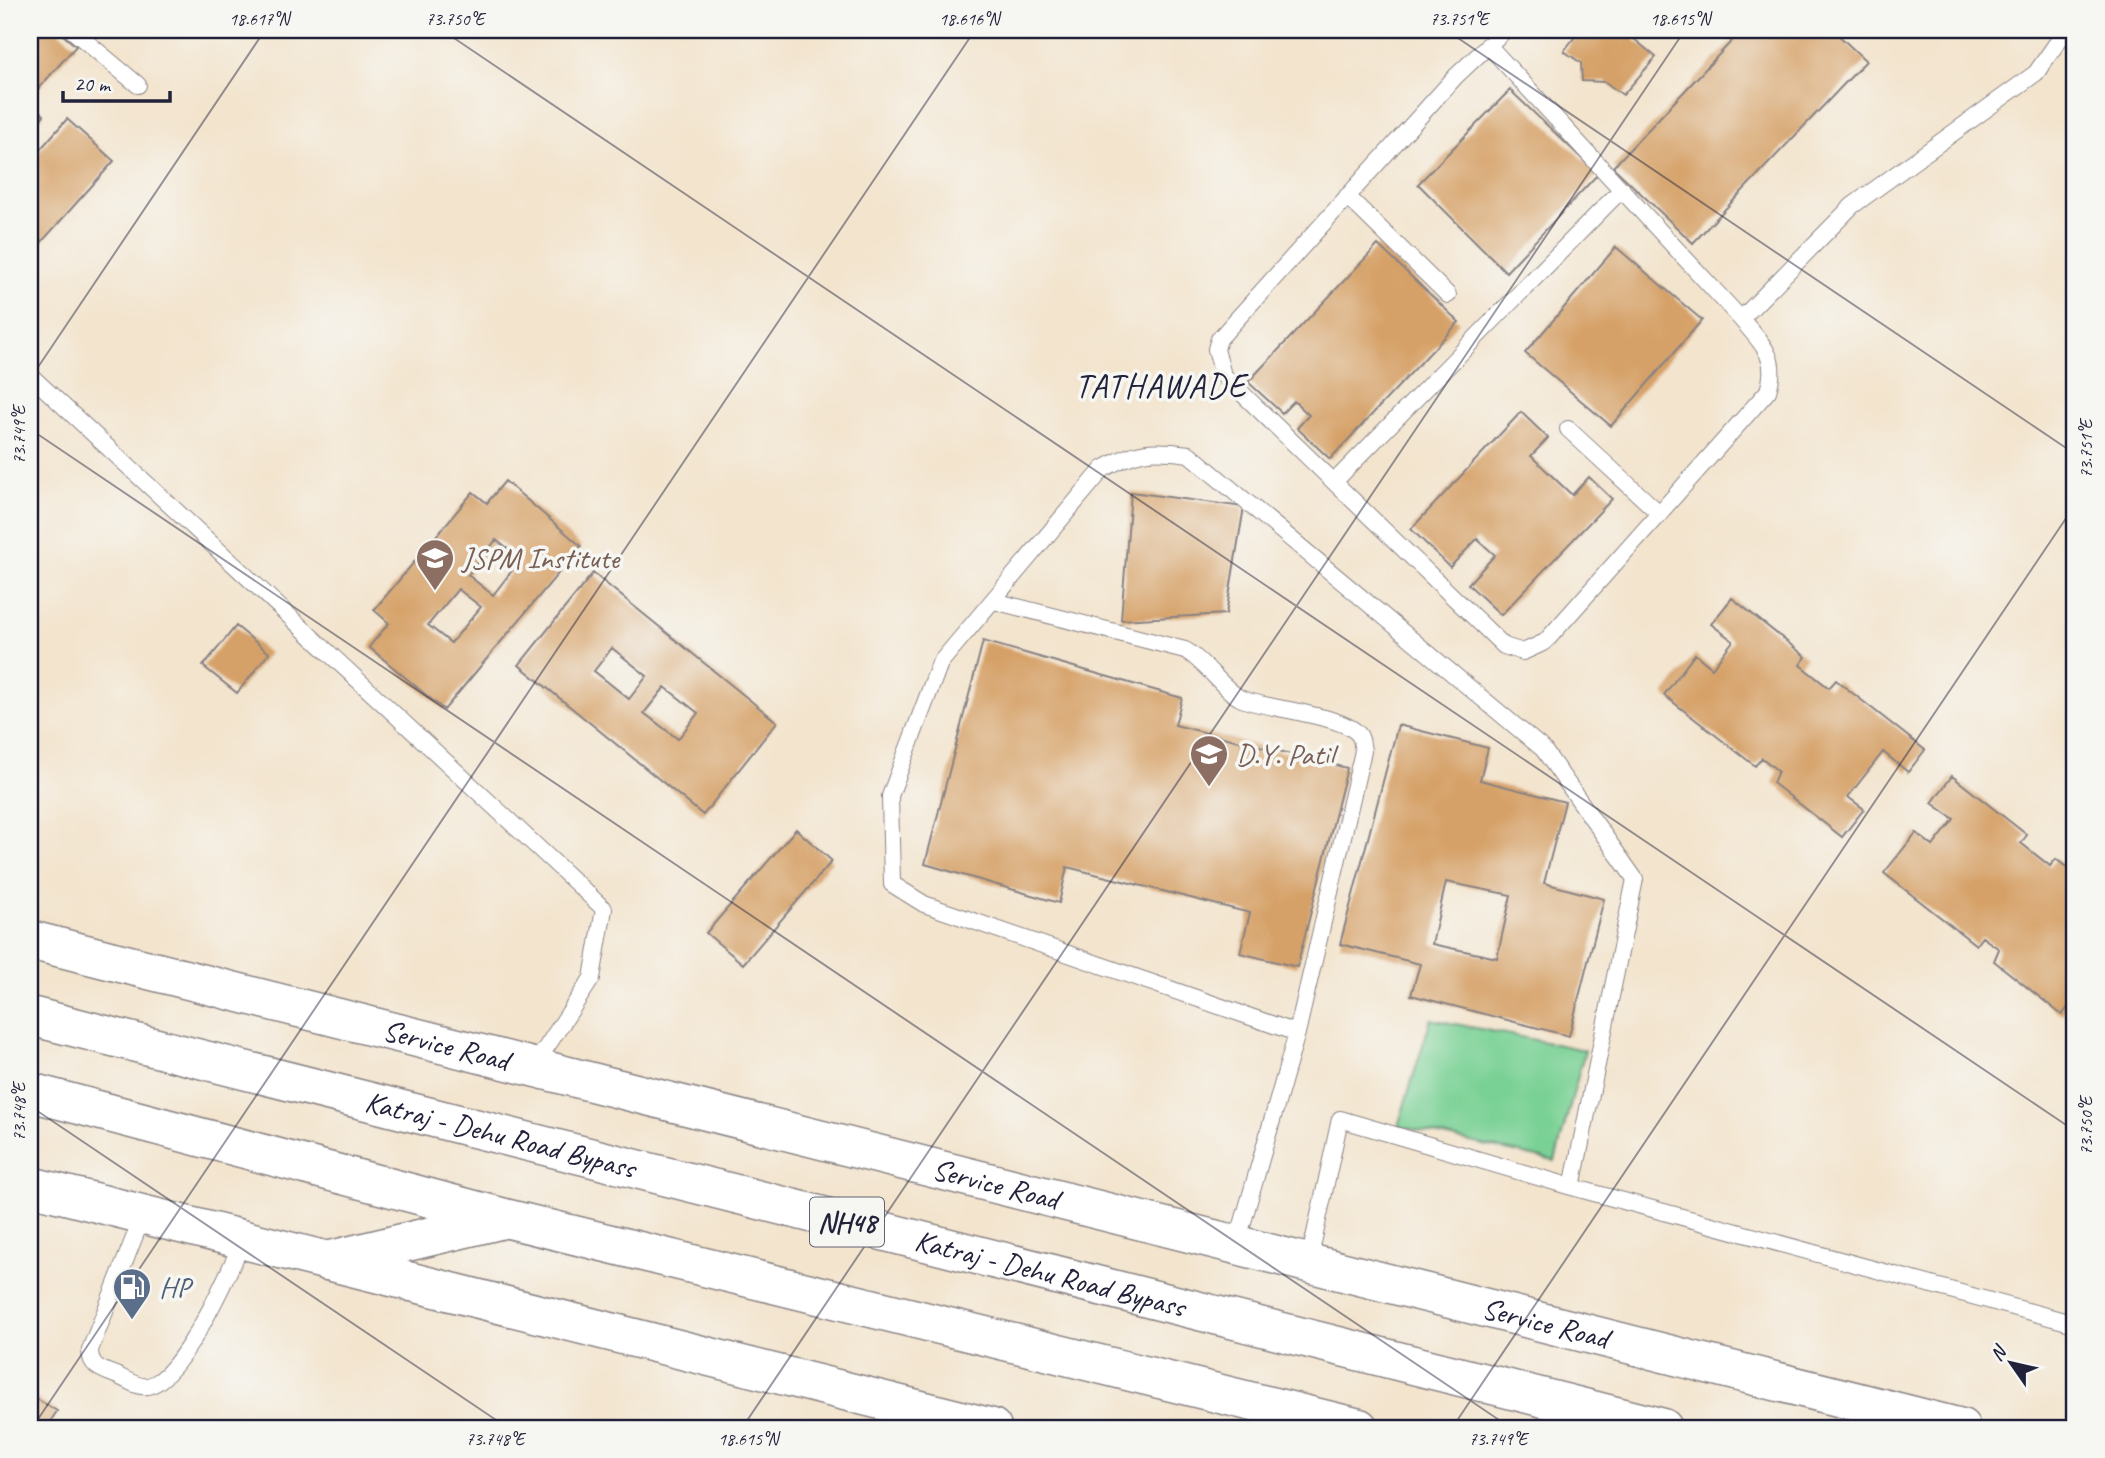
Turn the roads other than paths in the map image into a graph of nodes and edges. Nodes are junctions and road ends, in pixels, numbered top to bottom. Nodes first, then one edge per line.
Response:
1 (72, 30) edge
2 (1505, 30) edge
3 (2062, 31) edge
4 (1488, 46) junction
5 (138, 85) dead end
6 (1622, 189) junction
7 (1347, 196) junction
8 (1448, 295) dead end
9 (1741, 319) junction
10 (30, 375) edge
11 (1567, 429) dead end
12 (1334, 482) junction
13 (1660, 514) junction
14 (994, 601) junction
15 (30, 940) edge
16 (30, 1016) edge
17 (1297, 1033) junction
18 (534, 1066) junction
19 (30, 1093) edge
20 (30, 1186) edge
21 (1572, 1187) junction
22 (143, 1215) junction
23 (505, 1218) junction
24 (243, 1240) junction
25 (1237, 1243) junction
26 (327, 1261) junction
27 (1309, 1261) junction
28 (2075, 1324) edge
29 (992, 1428) edge
30 (1359, 1428) edge
31 (1663, 1428) edge
32 (1961, 1428) edge

1 - 5 lane
2 - 4 lane
3 - 9 lane
4 - 6 lane
4 - 7 lane
6 - 9 lane
6 - 12 lane
7 - 8 lane
7 - 12 lane
9 - 13 lane
10 - 18 lane
11 - 13 lane
12 - 13 lane
14 - 17 lane
14 - 17 lane
14 - 21 lane
15 - 18 main road, Service Road
16 - 31 main road, Katraj - Dehu Road Bypass / NH48
17 - 25 lane
18 - 25 main road, Service Road
19 - 23 main road
20 - 22 main road
21 - 27 lane
21 - 28 lane
22 - 24 main road
22 - 24 lane
23 - 26 main road
23 - 30 main road
24 - 26 main road
25 - 27 main road, Service Road
26 - 29 main road
27 - 32 main road, Service Road

